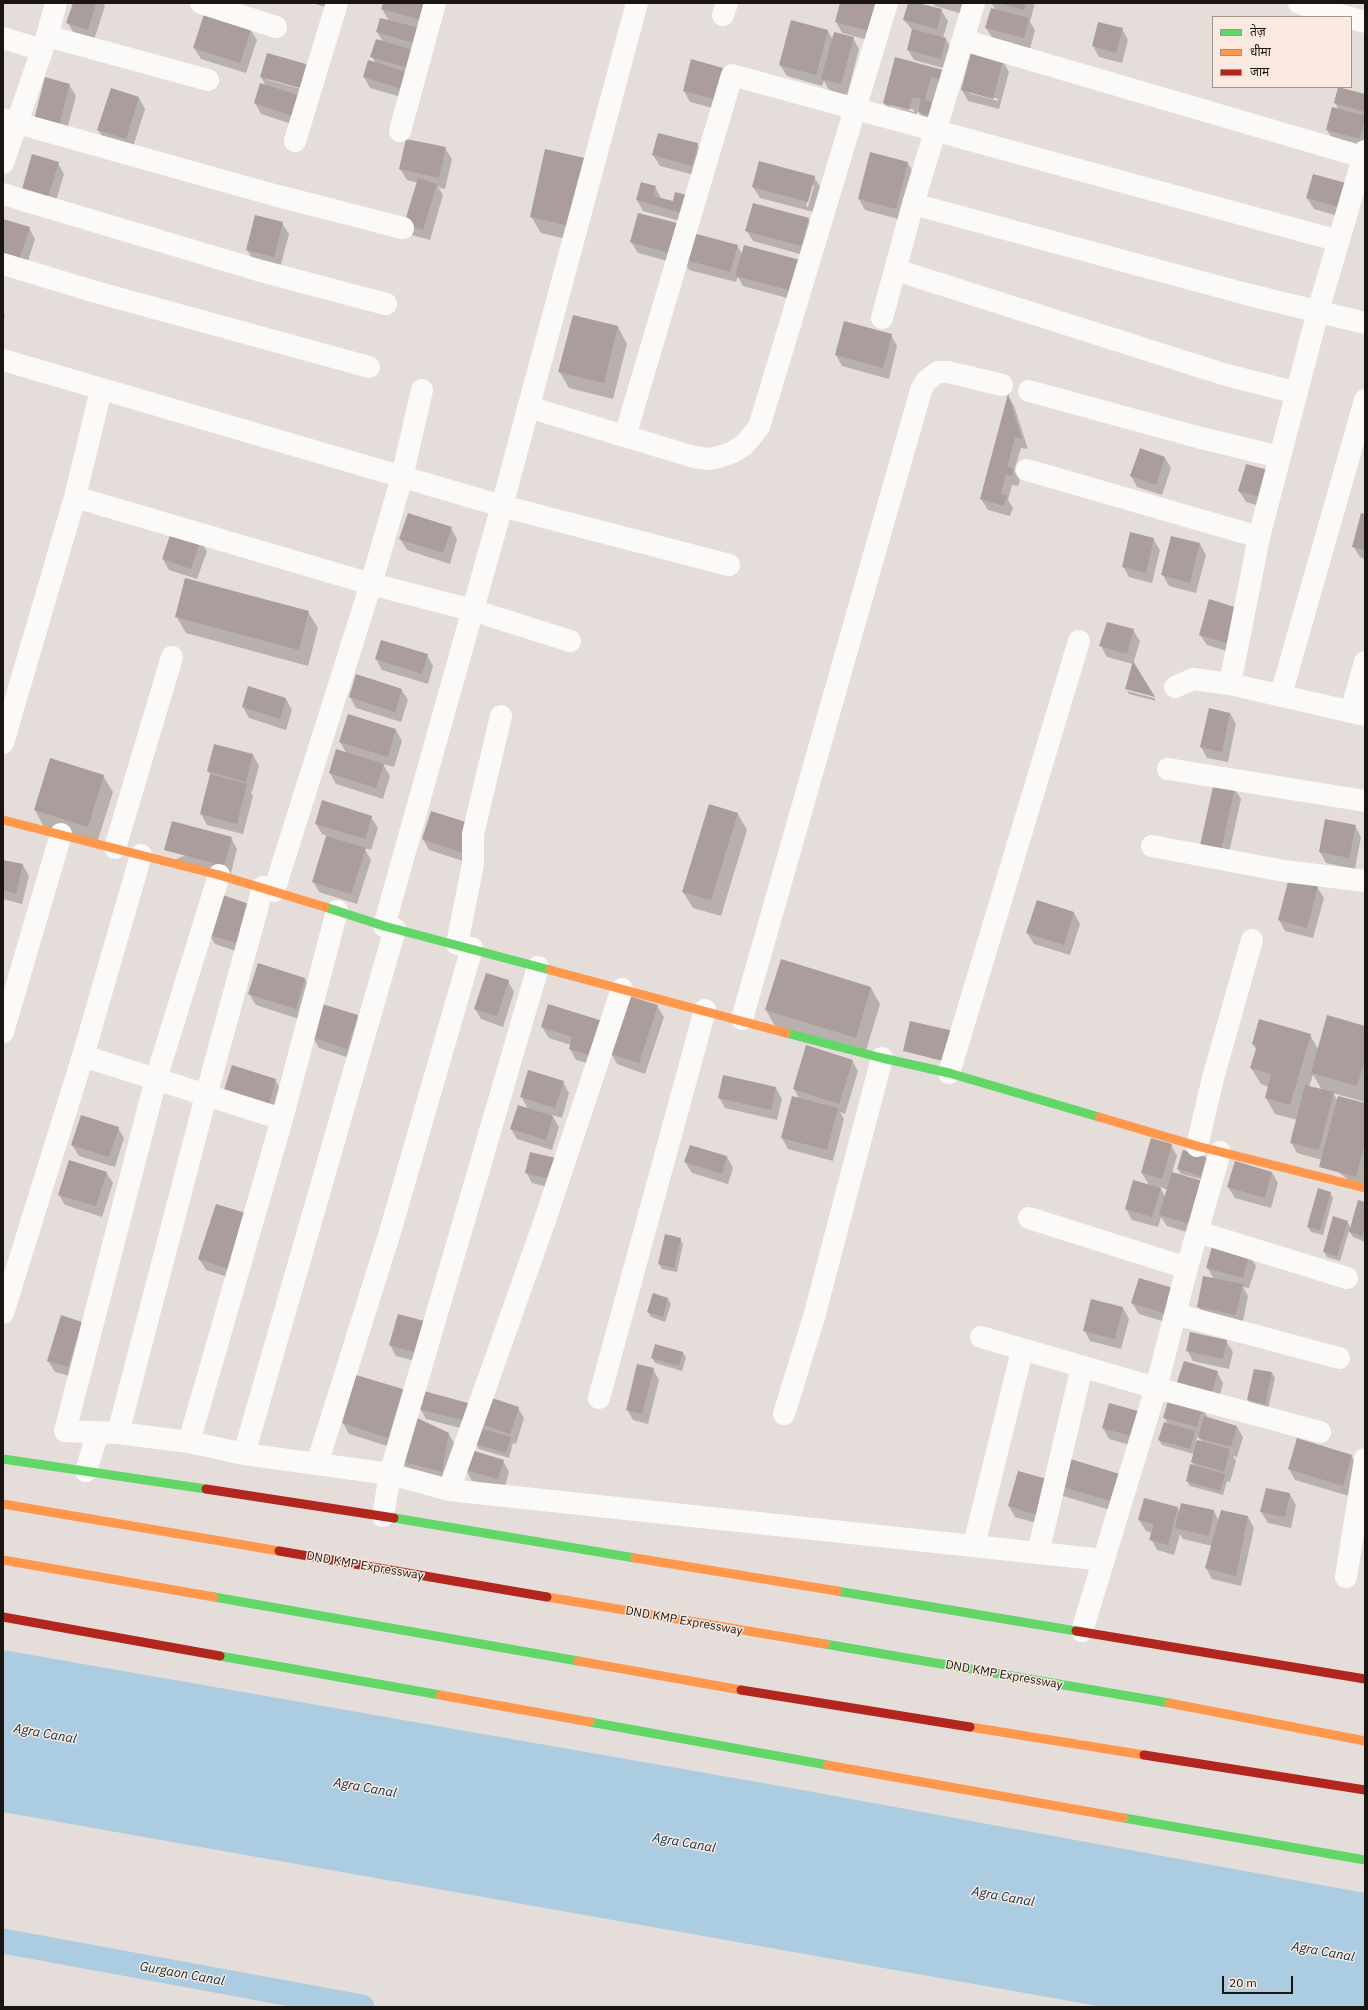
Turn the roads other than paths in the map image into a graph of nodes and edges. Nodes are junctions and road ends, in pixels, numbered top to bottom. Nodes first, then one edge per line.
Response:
1 (56, 3) edge
2 (201, 3) edge
3 (337, 3) edge
4 (435, 3) edge
5 (637, 3) edge
6 (887, 3) edge
7 (974, 3) edge
8 (1299, 3) edge
9 (1344, 16) edge
10 (1352, 18) edge
11 (1365, 22) edge
12 (276, 27) dead end
13 (3, 38) edge
14 (963, 40) junction
15 (45, 43) junction
16 (208, 80) dead end
17 (855, 110) junction
18 (10, 120) edge
19 (935, 130) junction
20 (400, 131) dead end
21 (295, 141) dead end
22 (1364, 154) edge
23 (3, 163) edge
24 (3, 194) edge
25 (913, 204) junction
26 (403, 228) dead end
27 (1339, 241) junction
28 (3, 264) edge
29 (896, 270) junction
30 (386, 304) dead end
31 (1318, 311) junction
32 (882, 318) dead end
33 (1365, 323) edge
34 (4, 366) edge
35 (369, 368) dead end
36 (1002, 385) dead end
37 (101, 390) junction
38 (422, 390) dead end
39 (1029, 391) dead end
40 (1297, 393) junction
41 (1365, 400) edge
42 (528, 407) junction
43 (625, 436) junction
44 (1280, 457) junction
45 (1027, 470) dead end
46 (402, 477) junction
47 (75, 497) junction
48 (502, 506) junction
49 (1259, 537) junction
50 (729, 565) dead end
51 (371, 584) junction
52 (472, 610) junction
53 (570, 641) dead end
54 (1079, 641) dead end
55 (172, 657) dead end
56 (1365, 662) edge
57 (1230, 684) junction
58 (1176, 687) dead end
59 (1281, 695) junction
60 (1358, 714) edge
61 (501, 716) dead end
62 (3, 743) edge
63 (1168, 769) dead end
64 (1365, 801) edge
65 (3, 820) edge
66 (61, 834) junction
67 (1152, 846) dead end
68 (115, 848) junction
69 (141, 855) junction
70 (219, 875) junction
71 (1365, 881) edge
72 (269, 889) junction
73 (337, 911) junction
74 (390, 928) junction
75 (1252, 940) dead end
76 (465, 946) junction
77 (538, 967) junction
78 (622, 989) junction
79 (705, 1010) junction
80 (742, 1019) junction
81 (3, 1032) edge
82 (83, 1056) junction
83 (882, 1058) junction
84 (949, 1073) junction
85 (156, 1079) junction
86 (206, 1096) junction
87 (282, 1119) junction
88 (1197, 1146) junction
89 (1220, 1152) junction
90 (1365, 1188) edge
91 (1029, 1218) dead end
92 (1198, 1232) junction
93 (1187, 1268) junction
94 (1347, 1278) dead end
95 (3, 1312) edge
96 (1175, 1314) junction
97 (980, 1337) dead end
98 (1022, 1351) junction
99 (1339, 1358) dead end
100 (1082, 1367) junction
101 (1156, 1388) junction
102 (599, 1398) dead end
103 (784, 1414) dead end
104 (108, 1432) junction
105 (1320, 1432) dead end
106 (189, 1442) junction
107 (244, 1454) junction
108 (3, 1459) edge
109 (1365, 1459) edge
110 (317, 1464) junction
111 (86, 1471) junction
112 (390, 1474) junction
113 (449, 1490) junction
114 (3, 1504) edge
115 (384, 1516) junction
116 (974, 1545) junction
117 (1038, 1553) junction
118 (3, 1560) edge
119 (1104, 1560) junction
120 (1346, 1577) dead end
121 (3, 1617) edge
122 (1082, 1631) junction
123 (1365, 1679) edge
124 (1365, 1741) edge
125 (1365, 1790) edge
126 (1365, 1860) edge

1 - 15 street
2 - 12 street
3 - 21 street
4 - 20 street
5 - 42 street
6 - 17 street
7 - 14 street
8 - 9 street
10 - 11 street
13 - 15 street
14 - 19 street
14 - 22 street
15 - 16 street
15 - 18 street
17 - 19 street
17 - 43 street
17 - 43 street
18 - 23 street
18 - 26 street
19 - 25 street
19 - 27 street
22 - 27 street
24 - 30 street
25 - 29 street
25 - 31 street
27 - 31 street
28 - 35 street
29 - 32 street
29 - 40 street
31 - 33 street
31 - 40 street
34 - 37 street
36 - 80 street
37 - 46 street
37 - 47 street
38 - 46 street
39 - 44 street
40 - 44 street
41 - 59 street
42 - 43 street
42 - 48 street
44 - 49 street
45 - 49 street
46 - 48 street
46 - 51 street
47 - 51 street
47 - 62 street
48 - 50 street
48 - 52 street
49 - 57 street
51 - 52 street
51 - 72 street
52 - 53 street
52 - 74 street
54 - 84 street
55 - 68 street
56 - 60 street
57 - 58 street
57 - 59 street
59 - 60 street
61 - 76 street
63 - 64 street
65 - 66 main road
66 - 68 main road
66 - 81 street
67 - 71 street
68 - 69 main road
69 - 70 main road
69 - 82 street
70 - 72 main road
70 - 85 street
72 - 73 main road
72 - 86 street
73 - 74 main road
73 - 87 street
74 - 76 main road
74 - 107 street
75 - 88 street
76 - 77 main road
76 - 110 street
77 - 78 main road
77 - 112 street
78 - 79 main road
78 - 113 street
79 - 80 main road
79 - 102 street
80 - 83 main road
82 - 85 street
82 - 95 street
83 - 84 main road
83 - 103 street
84 - 88 main road
85 - 86 street
85 - 104 street
86 - 87 street
86 - 104 street
87 - 106 street
88 - 89 main road
89 - 90 main road
89 - 92 street
91 - 93 street
92 - 93 street
92 - 94 street
93 - 96 street
96 - 99 street
96 - 101 street
97 - 98 street
98 - 100 street
98 - 116 street
100 - 101 street
100 - 117 street
101 - 105 street
101 - 119 street
104 - 106 street
104 - 111 street
106 - 107 street
107 - 110 street
108 - 111 main road
109 - 120 street
110 - 112 street
111 - 115 main road
112 - 113 street
112 - 115 street
113 - 116 street
114 - 124 main road, DND KMP Expressway
115 - 122 main road
116 - 117 street
117 - 119 street
118 - 125 main road
119 - 122 street
121 - 126 main road
122 - 123 main road

